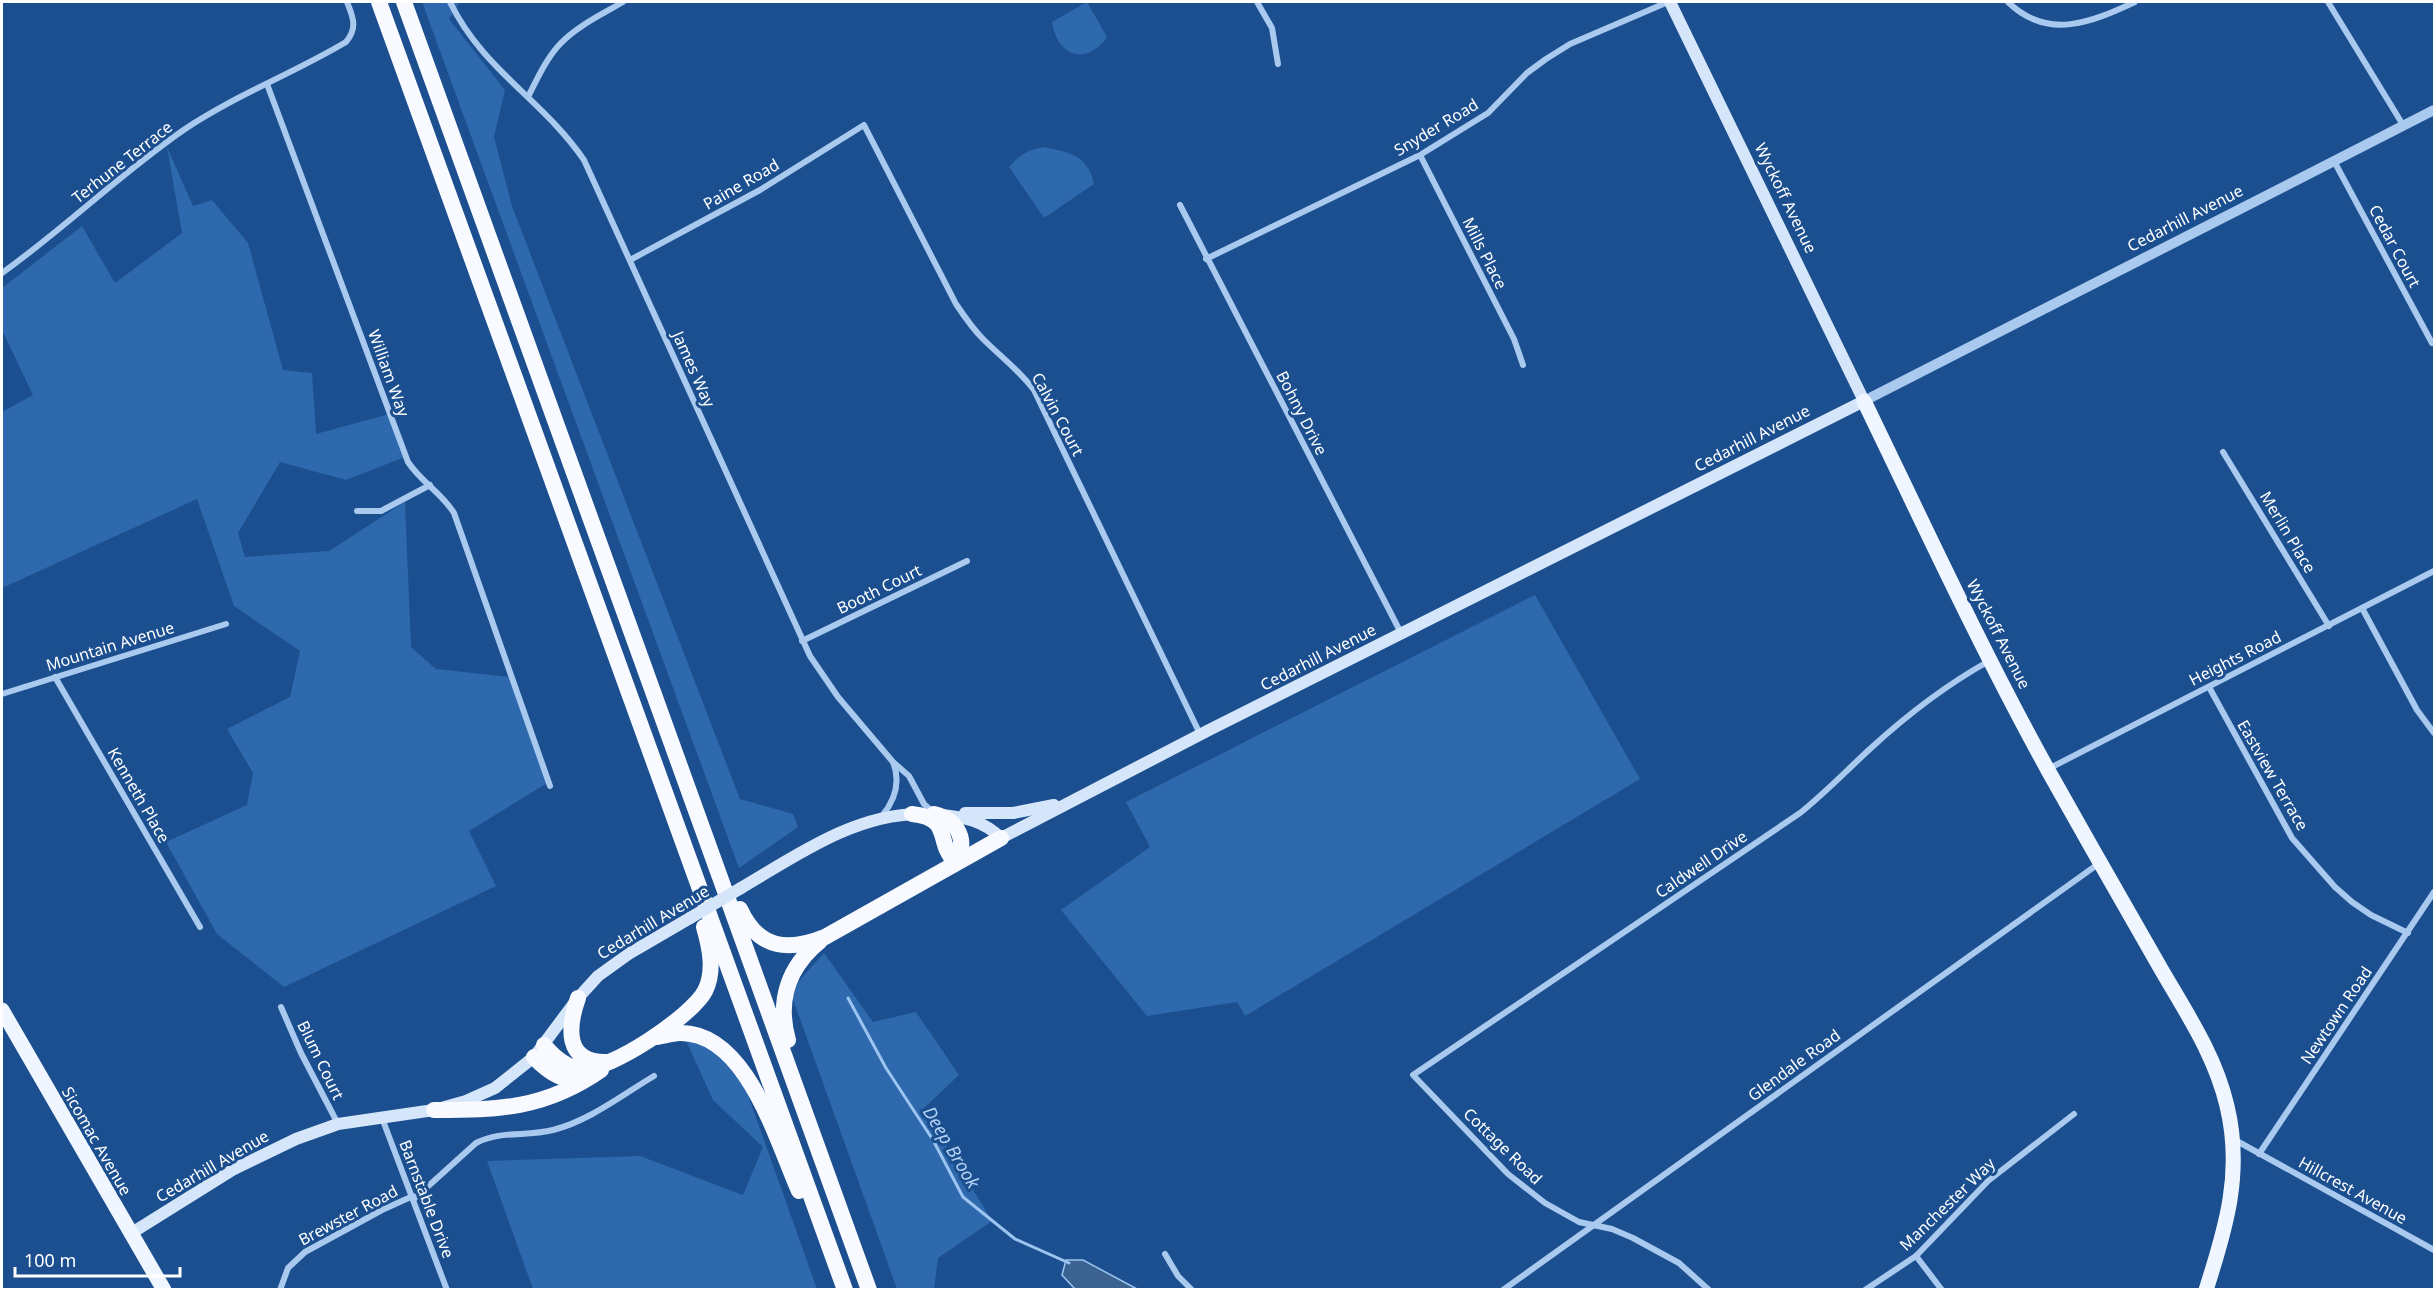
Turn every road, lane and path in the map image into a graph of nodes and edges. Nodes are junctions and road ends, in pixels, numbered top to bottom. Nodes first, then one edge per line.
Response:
1 (347, 2) edge
2 (380, 2) edge
3 (404, 2) edge
4 (450, 2) edge
5 (622, 2) edge
6 (1257, 2) edge
7 (1669, 2) edge
8 (2008, 2) edge
9 (2135, 2) edge
10 (2328, 2) edge
11 (1278, 64) dead end
12 (267, 84) junction
13 (528, 97) junction
14 (2434, 110) edge
15 (864, 125) joint
16 (2403, 126) junction
17 (1420, 155) junction
18 (2334, 161) junction
19 (1180, 205) dead end
20 (1206, 259) junction
21 (630, 260) junction
22 (2, 273) edge
23 (2432, 343) dead end
24 (1523, 365) dead end
25 (1864, 401) junction
26 (2223, 452) dead end
27 (430, 485) junction
28 (357, 511) dead end
29 (967, 561) dead end
30 (2434, 571) edge
31 (2362, 608) junction
32 (226, 624) dead end
33 (2329, 626) junction
34 (1401, 634) junction
35 (802, 641) junction
36 (1991, 660) junction
37 (55, 677) junction
38 (2209, 687) junction
39 (2, 694) edge
40 (2434, 733) edge
41 (644, 734) junction
42 (1200, 734) junction
43 (893, 762) junction
44 (2048, 769) junction
45 (550, 786) dead end
46 (1083, 795) junction
47 (697, 813) junction
48 (912, 814) junction
49 (934, 814) junction
50 (879, 819) junction
51 (1001, 838) junction
52 (955, 862) junction
53 (2101, 862) junction
54 (2434, 892) edge
55 (200, 927) dead end
56 (2408, 933) junction
57 (825, 937) junction
58 (578, 998) junction
59 (281, 1007) dead end
60 (2, 1010) edge
61 (645, 1042) junction
62 (539, 1051) junction
63 (615, 1059) junction
64 (1413, 1075) joint
65 (654, 1076) dead end
66 (591, 1077) junction
67 (434, 1110) junction
68 (2074, 1114) dead end
69 (381, 1118) junction
70 (338, 1124) junction
71 (2232, 1139) junction
72 (2259, 1154) junction
73 (822, 1159) junction
74 (414, 1198) junction
75 (1593, 1225) junction
76 (129, 1234) junction
77 (2434, 1250) edge
78 (1165, 1254) dead end
79 (1916, 1256) junction
80 (164, 1290) edge
81 (280, 1290) edge
82 (447, 1290) edge
83 (845, 1290) edge
84 (869, 1290) edge
85 (1192, 1290) edge
86 (1503, 1290) edge
87 (1709, 1290) edge
88 (1865, 1290) edge
89 (1942, 1290) edge
90 (2206, 1290) edge

1 - 12 street
2 - 41 highway
3 - 47 highway
4 - 13 street, James Way
5 - 13 street
6 - 11 street
7 - 17 street, Snyder Road
7 - 25 main road, Wyckoff Avenue
8 - 9 street
10 - 16 street
12 - 22 street, Terhune Terrace
12 - 27 street, William Way
13 - 21 street, James Way
14 - 16 street, Cedarhill Avenue
15 - 21 street, Paine Road
15 - 42 street, Calvin Court
16 - 18 street, Cedarhill Avenue
17 - 20 street, Snyder Road
17 - 24 street, Mills Place
18 - 23 street, Cedar Court
18 - 25 street, Cedarhill Avenue
19 - 20 street, Bohny Drive
20 - 34 street, Bohny Drive
21 - 35 street, James Way
25 - 34 main road, Cedarhill Avenue
25 - 36 main road, Wyckoff Avenue
26 - 33 street, Merlin Place
27 - 28 street
27 - 45 street, William Way
29 - 35 street, Booth Court
30 - 31 street, Heights Road
31 - 33 street, Heights Road
31 - 40 street
32 - 37 street, Mountain Avenue
33 - 38 street, Heights Road
34 - 42 main road, Cedarhill Avenue
35 - 43 street, James Way
36 - 44 main road, Wyckoff Avenue
36 - 64 street, Caldwell Drive
37 - 39 street, Mountain Avenue
37 - 55 street, Kenneth Place
38 - 44 street, Heights Road
38 - 56 street, Eastview Terrace
41 - 61 highway
41 - 83 highway
42 - 46 main road, Cedarhill Avenue
43 - 49 street, James Way
43 - 50 street
44 - 53 main road, Wyckoff Avenue
46 - 49 main road, Cedarhill Avenue
46 - 51 main road, Cedarhill Avenue
47 - 57 highway
47 - 73 highway
48 - 49 main road, Cedarhill Avenue
48 - 50 main road, Cedarhill Avenue
48 - 52 highway
49 - 51 main road, Cedarhill Avenue
49 - 52 highway
50 - 58 main road, Cedarhill Avenue, bridge
51 - 52 highway
52 - 57 highway
53 - 71 main road, Wyckoff Avenue
53 - 75 street, Glendale Road
54 - 56 street, Newtown Road
56 - 72 street, Newtown Road
57 - 73 highway
58 - 62 main road, Cedarhill Avenue
58 - 63 highway
59 - 70 street, Blum Court
60 - 76 main road, Sicomac Avenue
61 - 63 highway
61 - 83 highway
62 - 63 highway
62 - 66 highway
62 - 67 main road, Cedarhill Avenue
63 - 66 highway
64 - 75 street, Cottage Road
65 - 74 street, Brewster Road
66 - 67 highway
67 - 69 main road, Cedarhill Avenue
68 - 79 street, Manchester Way
69 - 70 main road, Cedarhill Avenue
69 - 74 street, Barnstable Drive
70 - 76 main road, Cedarhill Avenue
71 - 72 street, Hillcrest Avenue
71 - 90 main road, Wyckoff Avenue
72 - 77 street, Hillcrest Avenue
73 - 84 highway
74 - 81 street, Brewster Road
74 - 82 street, Barnstable Drive
75 - 86 street, Glendale Road
75 - 87 street, Cottage Road
76 - 80 main road, Sicomac Avenue
78 - 85 street
79 - 88 street, Manchester Way
79 - 89 street

